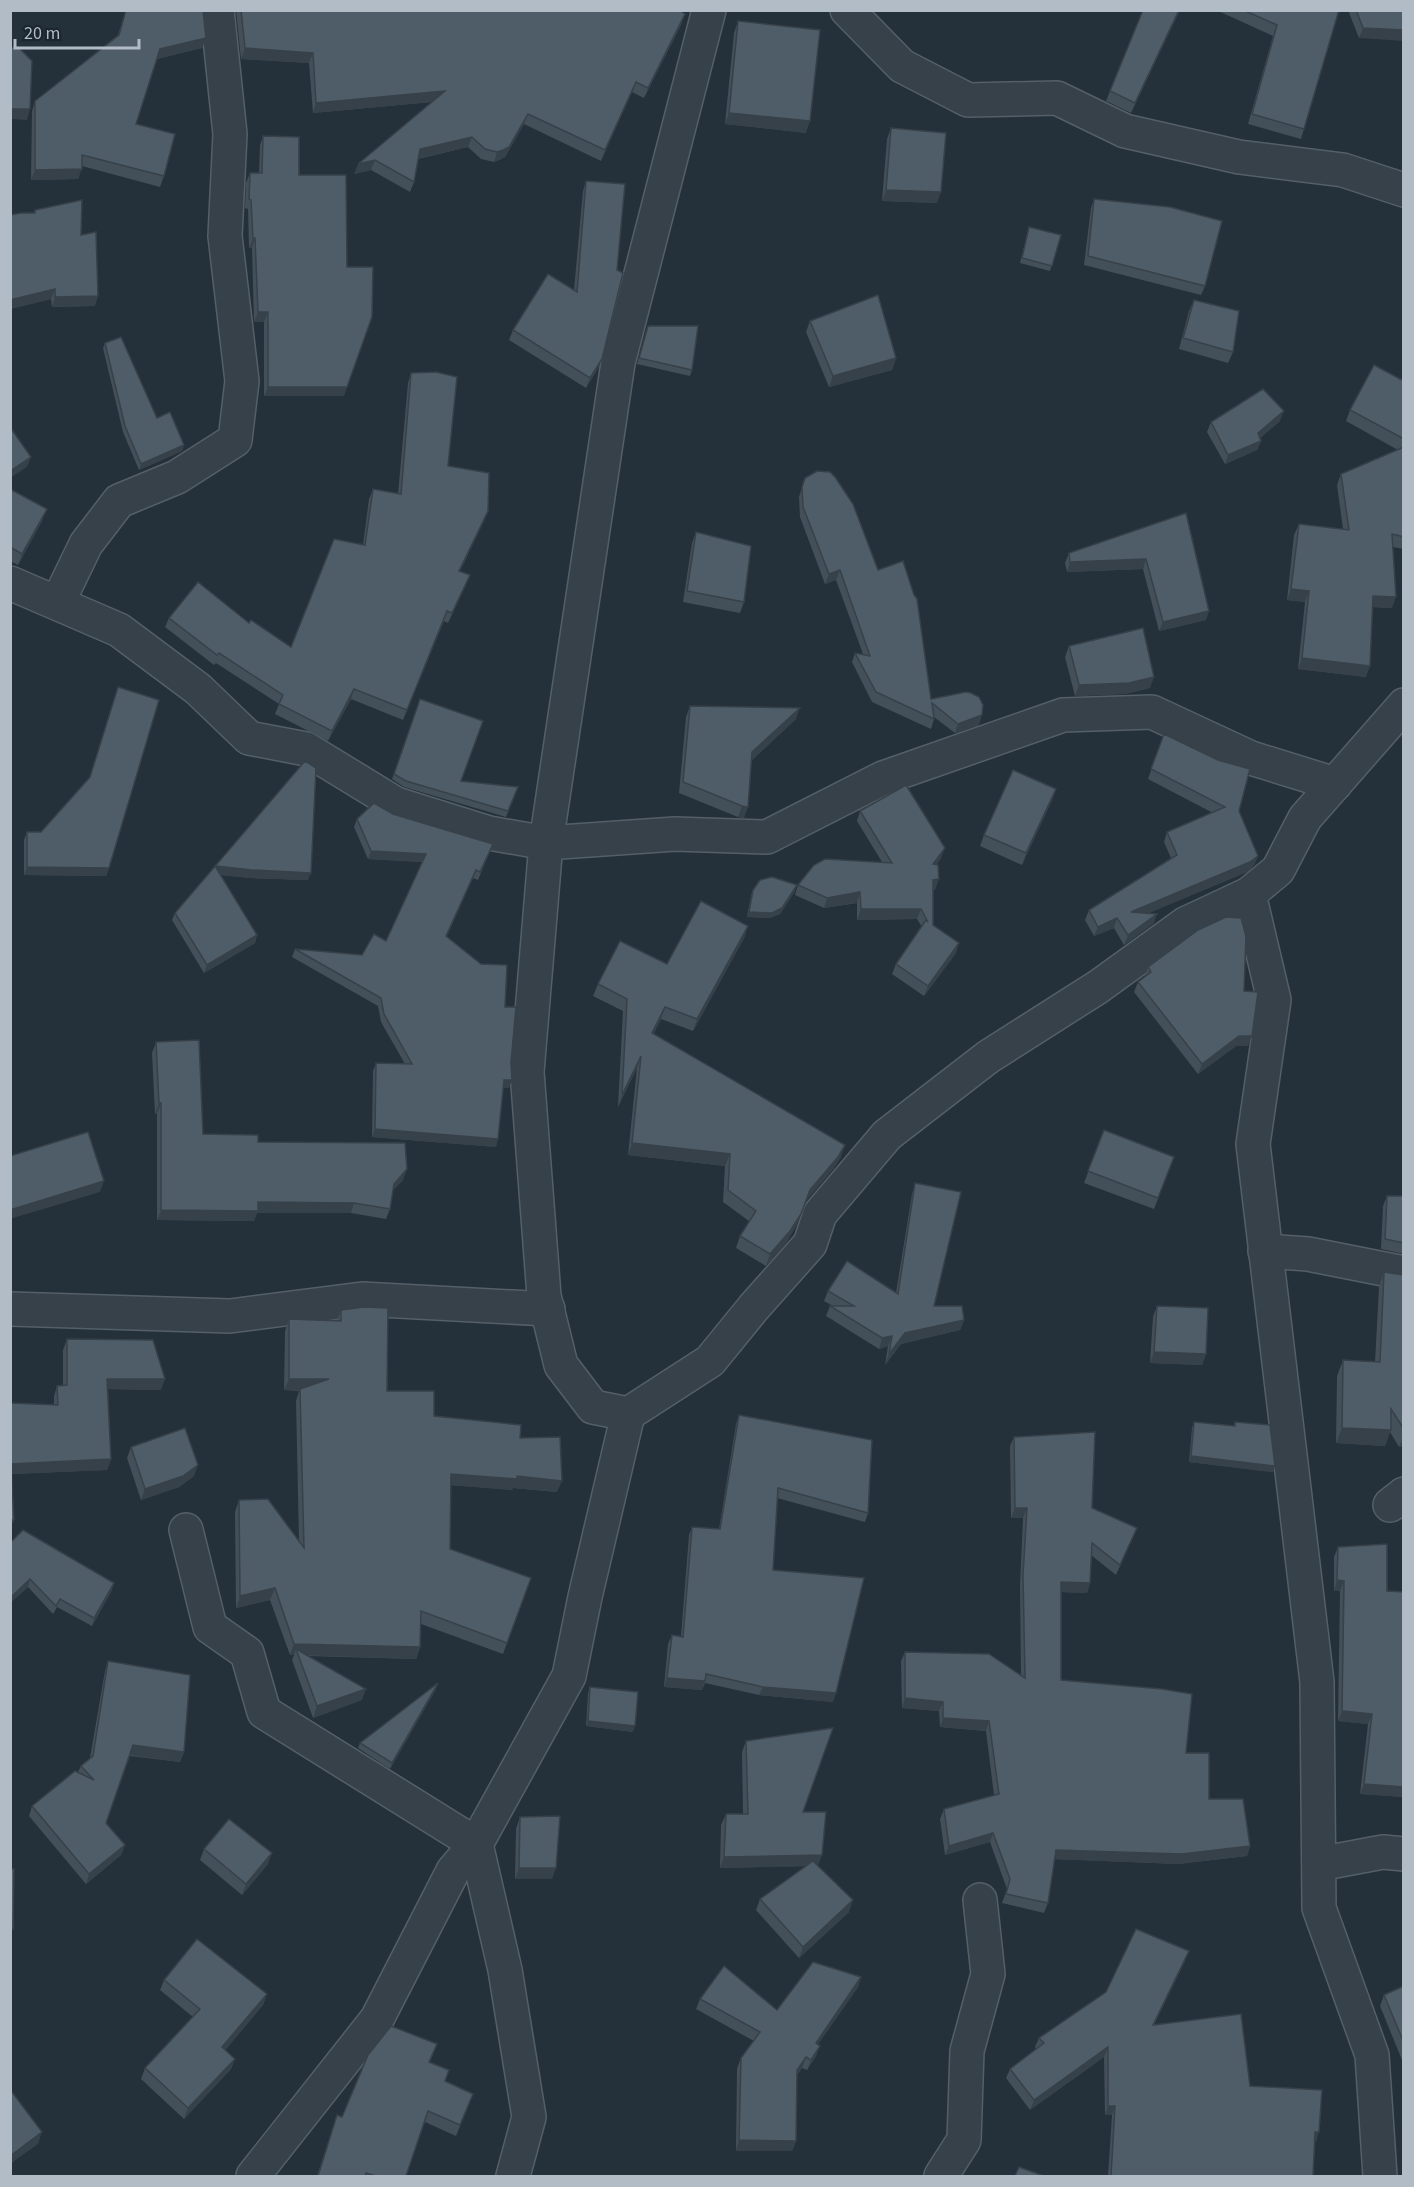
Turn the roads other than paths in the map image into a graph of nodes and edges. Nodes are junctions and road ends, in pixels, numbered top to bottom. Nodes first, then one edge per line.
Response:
1 (217, 10) edge
2 (847, 10) edge
3 (707, 11) edge
4 (1404, 190) edge
5 (10, 583) edge
6 (58, 602) junction
7 (1404, 705) edge
8 (1335, 783) junction
9 (546, 843) junction
10 (1249, 894) junction
11 (1265, 1251) junction
12 (1404, 1273) edge
13 (10, 1309) edge
14 (548, 1309) junction
15 (628, 1414) junction
16 (186, 1530) dead end
17 (476, 1844) junction
18 (1404, 1854) edge
19 (1319, 1864) junction
20 (980, 1900) dead end
21 (253, 2176) edge
22 (513, 2176) edge
23 (941, 2176) edge
24 (1380, 2176) edge

1 - 6 street
2 - 4 street
3 - 9 street
5 - 6 street
6 - 9 street
7 - 8 street
8 - 9 street
8 - 10 street
9 - 14 street
10 - 11 street
10 - 15 street
11 - 12 street
11 - 19 street
13 - 14 street
14 - 15 street
15 - 17 street
16 - 17 street
17 - 21 street
17 - 22 street
18 - 19 street
19 - 24 street
20 - 23 street

